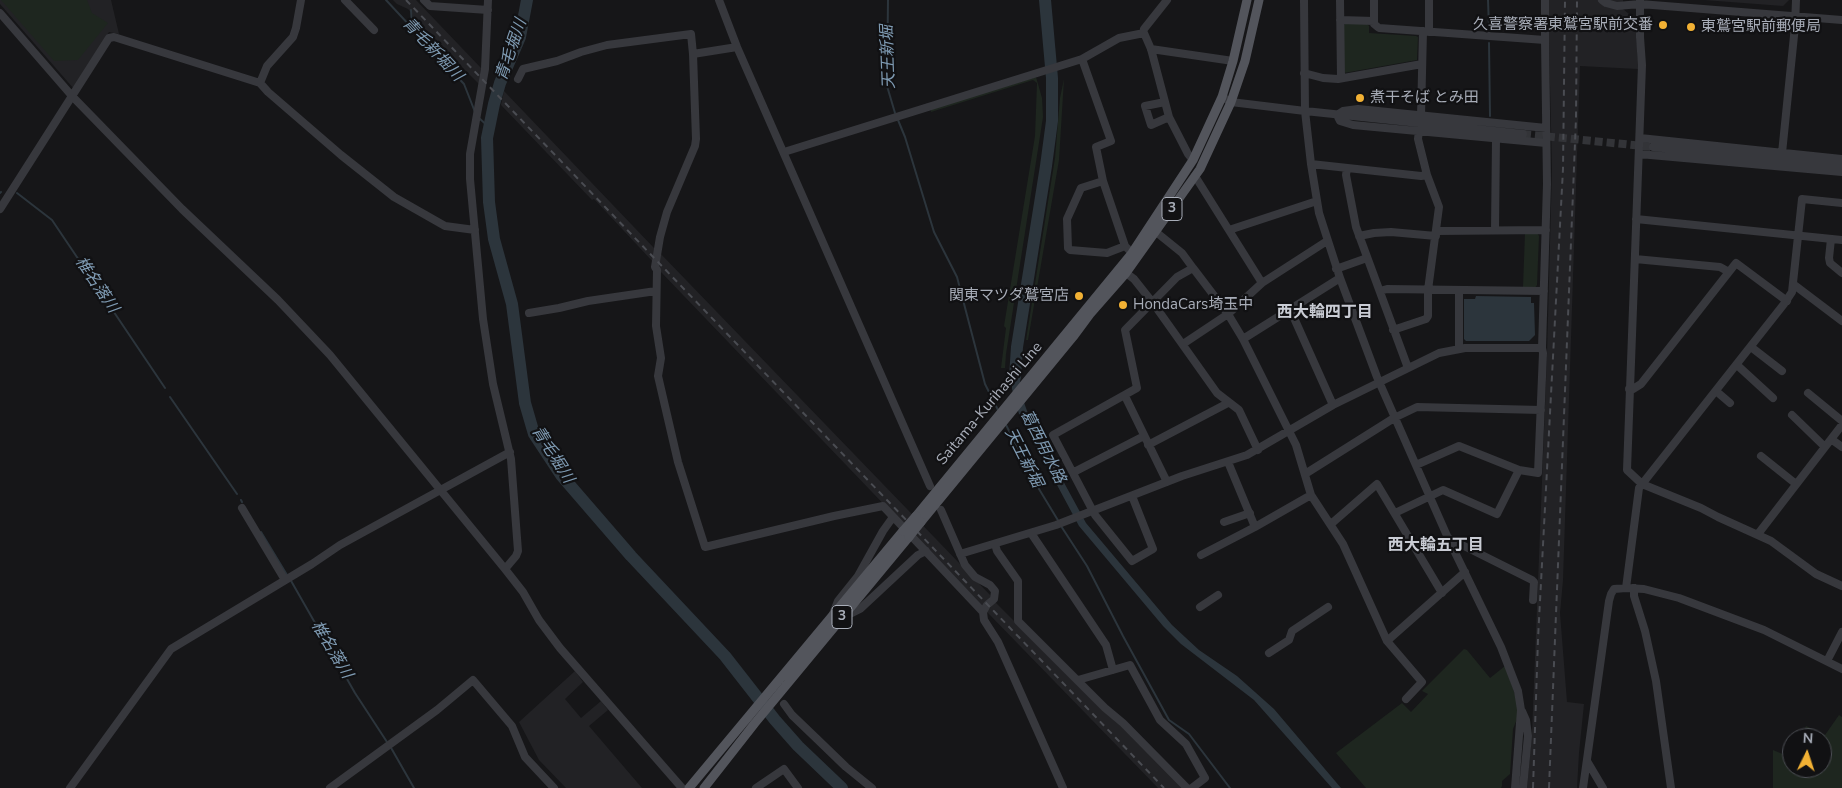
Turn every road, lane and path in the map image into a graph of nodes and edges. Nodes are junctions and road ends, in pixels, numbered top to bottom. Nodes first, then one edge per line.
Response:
1 (301, 0) edge
2 (345, 0) edge
3 (424, 0) edge
4 (488, 0) edge
5 (719, 0) edge
6 (1167, 0) edge
7 (1247, 0) edge
8 (1260, 0) edge
9 (1304, 0) edge
10 (1340, 0) edge
11 (1374, 0) edge
12 (1429, 0) edge
13 (1545, 0) edge
14 (1602, 0) edge
15 (1630, 0) edge
16 (1796, 0) edge
17 (1640, 2) edge
18 (488, 10) junction
19 (0, 13) edge
20 (1796, 16) junction
21 (1340, 20) junction
22 (1842, 20) edge
23 (1374, 21) junction
24 (374, 30) dead end
25 (1426, 31) junction
26 (1143, 33) junction
27 (1545, 40) junction
28 (737, 46) junction
29 (1151, 49) junction
30 (693, 54) junction
31 (1082, 59) junction
32 (1234, 61) junction
33 (1422, 64) junction
34 (1304, 73) junction
35 (1341, 78) junction
36 (518, 79) dead end
37 (260, 83) junction
38 (72, 96) junction
39 (1226, 100) junction
40 (1165, 102) junction
41 (1305, 111) junction
42 (1337, 115) junction
43 (1421, 116) junction
44 (1169, 117) junction
45 (1546, 128) junction
46 (1419, 130) junction
47 (1523, 134) tunnel mouth
48 (1640, 138) junction
49 (1496, 139) junction
50 (1546, 143) junction
51 (1654, 147) tunnel mouth
52 (784, 152) junction
53 (1782, 153) junction
54 (1639, 154) junction
55 (1842, 159) edge
56 (1193, 160) junction
57 (1311, 164) junction
58 (1842, 166) edge
59 (1347, 168) junction
60 (1842, 172) edge
61 (1427, 175) junction
62 (1195, 176) junction
63 (1103, 181) junction
64 (1317, 201) junction
65 (1842, 202) edge
66 (0, 209) edge
67 (1636, 219) junction
68 (475, 230) junction
69 (1229, 230) junction
70 (1496, 230) junction
71 (1546, 230) junction
72 (1156, 232) junction
73 (1436, 234) junction
74 (1797, 235) junction
75 (1359, 236) junction
76 (1831, 239) junction
77 (1842, 240) edge
78 (1327, 241) junction
79 (1129, 250) junction
80 (1367, 258) junction
81 (1635, 259) junction
82 (1193, 268) junction
83 (1336, 268) junction
84 (1729, 272) junction
85 (1126, 273) junction
86 (1842, 273) edge
87 (1340, 278) junction
88 (1262, 283) junction
89 (1793, 284) junction
90 (656, 290) junction
91 (1428, 290) junction
92 (1380, 291) junction
93 (1460, 291) junction
94 (1544, 291) junction
95 (1787, 301) junction
96 (1153, 304) junction
97 (1290, 309) junction
98 (529, 313) dead end
99 (1228, 314) junction
100 (1842, 321) edge
101 (1393, 330) junction
102 (1243, 339) junction
103 (1183, 344) junction
104 (1751, 347) junction
105 (1459, 348) junction
106 (1542, 348) junction
107 (1737, 364) junction
108 (1408, 368) junction
109 (1782, 371) dead end
110 (1379, 382) junction
111 (1030, 384) junction
112 (1629, 389) junction
113 (1716, 391) junction
114 (1808, 393) dead end
115 (1124, 396) junction
116 (1773, 398) dead end
117 (1228, 403) junction
118 (1730, 403) dead end
119 (1333, 405) junction
120 (1541, 410) junction
121 (1792, 415) dead end
122 (1394, 418) junction
123 (1842, 421) edge
124 (1842, 425) edge
125 (1289, 430) junction
126 (1144, 436) junction
127 (1831, 439) junction
128 (1148, 445) junction
129 (1825, 447) junction
130 (1842, 447) edge
131 (1258, 450) junction
132 (510, 452) junction
133 (1761, 456) dead end
134 (1228, 462) junction
135 (1416, 465) junction
136 (1519, 470) junction
137 (1074, 472) junction
138 (1305, 474) junction
139 (1167, 482) junction
140 (1642, 484) junction
141 (1796, 484) junction
142 (930, 486) dead end
143 (440, 490) junction
144 (1311, 495) junction
145 (1132, 496) junction
146 (1430, 496) junction
147 (242, 508) dead end
148 (941, 510) dead end
149 (1093, 511) junction
150 (1250, 513) junction
151 (1395, 513) junction
152 (893, 517) junction
153 (1224, 522) dead end
154 (1331, 524) junction
155 (1255, 526) junction
156 (1031, 533) junction
157 (906, 534) junction
158 (1758, 534) junction
159 (1448, 538) junction
160 (995, 544) junction
161 (926, 551) junction
162 (960, 554) junction
163 (1200, 555) dead end
164 (505, 569) junction
165 (1465, 572) junction
166 (285, 580) junction
167 (1842, 586) edge
168 (1630, 588) junction
169 (1442, 593) junction
170 (1218, 595) dead end
171 (1533, 600) dead end
172 (1200, 607) dead end
173 (1328, 608) dead end
174 (983, 612) junction
175 (844, 614) junction
176 (832, 616) junction
177 (1842, 632) edge
178 (1387, 641) junction
179 (1270, 653) dead end
180 (1827, 660) junction
181 (1842, 669) edge
182 (1113, 670) junction
183 (1078, 680) junction
184 (773, 695) junction
185 (1406, 699) dead end
186 (784, 704) dead end
187 (1521, 710) junction
188 (752, 720) junction
189 (1518, 761) junction
190 (1587, 762) junction
191 (1598, 780) junction
192 (1523, 784) edge
193 (1583, 786) edge
194 (70, 788) edge
195 (332, 788) edge
196 (554, 788) edge
197 (682, 788) edge
198 (690, 788) edge
199 (704, 788) edge
200 (756, 788) edge
201 (798, 788) edge
202 (872, 788) edge
203 (1063, 788) edge
204 (1187, 788) edge
205 (1192, 788) edge
206 (1515, 788) edge
207 (1603, 788) edge
208 (1671, 788) edge

1 - 37 street
2 - 24 street
3 - 18 street
4 - 18 street
5 - 28 street
6 - 26 street
7 - 32 main road, Saitama-Kurihashi Line / 3
8 - 39 main road, Saitama-Kurihashi Line / 3
9 - 34 street
10 - 21 street
11 - 23 street
12 - 25 street
13 - 27 street
14 - 17 street
15 - 17 street
16 - 20 street
17 - 20 street
17 - 48 street
18 - 68 street
19 - 38 street
20 - 22 street
20 - 53 street
21 - 23 street
21 - 35 street
23 - 25 street
25 - 27 street
25 - 33 street
26 - 29 street
26 - 31 street
27 - 45 street
28 - 30 street
28 - 52 street
29 - 32 street
29 - 40 street
30 - 36 street
30 - 90 street
31 - 52 street
31 - 63 street
32 - 39 main road, Saitama-Kurihashi Line / 3
33 - 35 street
33 - 43 street
34 - 35 street
34 - 41 street
37 - 38 street
37 - 68 street
38 - 66 street
38 - 143 street
39 - 41 street
39 - 56 main road, Saitama-Kurihashi Line / 3
39 - 62 main road, Saitama-Kurihashi Line / 3
40 - 44 street
40 - 44 street
41 - 42 street
41 - 57 street
42 - 43 street
42 - 46 street
42 - 47 street
43 - 45 street
44 - 56 street
45 - 50 street
46 - 49 street
46 - 61 street
48 - 53 street
48 - 54 street
49 - 50 street
49 - 70 street
50 - 71 street
51 - 58 street
52 - 142 street
53 - 55 street
54 - 60 street
54 - 67 street
56 - 79 main road, Saitama-Kurihashi Line / 3
57 - 59 street
57 - 64 street
59 - 61 street
59 - 75 street
61 - 73 street
62 - 69 street
62 - 72 main road, Saitama-Kurihashi Line / 3
63 - 79 street
63 - 79 street
64 - 69 street
64 - 78 street
65 - 74 street
67 - 74 street
67 - 81 street
68 - 132 street
69 - 88 street
70 - 71 street
70 - 73 street
71 - 94 street
72 - 82 street
72 - 85 main road, Saitama-Kurihashi Line / 3
73 - 75 street
73 - 91 street
74 - 76 street
74 - 89 street
75 - 80 street
76 - 77 street
76 - 86 street
78 - 83 street
78 - 88 street
79 - 111 main road, Saitama-Kurihashi Line / 3
80 - 83 street
80 - 92 street
81 - 84 street
81 - 112 street
82 - 96 street
82 - 99 street
83 - 87 street
84 - 95 street
84 - 112 street
85 - 96 street
85 - 111 main road, Saitama-Kurihashi Line / 3
87 - 97 street
87 - 110 street
88 - 99 street
89 - 95 street
89 - 100 street
90 - 98 street
90 - 152 street
91 - 92 street
91 - 93 street
91 - 101 street
92 - 101 street
93 - 94 street
93 - 105 street
94 - 106 street
95 - 104 street
96 - 103 street
96 - 115 street
97 - 102 street
97 - 119 street
99 - 102 street
99 - 103 street
101 - 108 street
102 - 125 street
103 - 117 street
104 - 107 street
104 - 109 street
105 - 106 street
105 - 108 street
106 - 120 street
107 - 113 street
107 - 116 street
108 - 110 street
110 - 119 street
110 - 122 street
111 - 157 main road, Saitama-Kurihashi Line / 3, bridge
112 - 140 street
113 - 118 street
113 - 140 street
114 - 123 street
115 - 126 street
115 - 137 street
117 - 128 street
117 - 131 street
119 - 125 street
120 - 122 street
120 - 136 street
121 - 129 street
122 - 135 street
122 - 138 street
124 - 127 street
125 - 131 street
125 - 138 street
126 - 128 street
126 - 137 street
127 - 129 street
127 - 130 street
128 - 139 street
129 - 141 street
131 - 134 street
132 - 143 street
132 - 164 street
133 - 141 street
134 - 139 street
134 - 150 street
135 - 136 street
135 - 146 street
136 - 146 street
137 - 149 street
138 - 144 street
139 - 145 street
140 - 158 street
140 - 168 street
141 - 158 street
143 - 164 street
143 - 166 street
144 - 154 street
144 - 155 street
145 - 149 street
145 - 149 street
146 - 151 street
146 - 159 street
147 - 166 street
148 - 162 street
149 - 156 street
150 - 153 street
150 - 155 street
151 - 154 street
151 - 169 street
152 - 161 street
152 - 176 street
154 - 178 street
155 - 163 street
156 - 160 street
156 - 182 street
157 - 175 main road, Saitama-Kurihashi Line / 3
157 - 176 main road, Saitama-Kurihashi Line / 3
158 - 167 street
159 - 165 street
159 - 171 street
160 - 162 street
160 - 183 street
161 - 174 street
161 - 175 street
162 - 174 street
164 - 197 street
165 - 169 street
165 - 187 street
166 - 194 street
168 - 180 street
168 - 190 street
168 - 208 street
169 - 178 street
170 - 172 street
173 - 179 street
174 - 203 street
175 - 184 main road, Saitama-Kurihashi Line / 3
176 - 184 main road, Saitama-Kurihashi Line / 3
177 - 180 street
178 - 185 street
180 - 181 street
182 - 183 street
182 - 205 street
183 - 204 street
184 - 188 main road, Saitama-Kurihashi Line / 3
186 - 202 street
187 - 189 street
187 - 192 street
188 - 198 main road, Saitama-Kurihashi Line / 3
188 - 199 main road, Saitama-Kurihashi Line / 3
189 - 192 street
189 - 206 street
190 - 191 street
190 - 193 street
191 - 193 street
191 - 207 street
195 - 196 street
200 - 201 street

